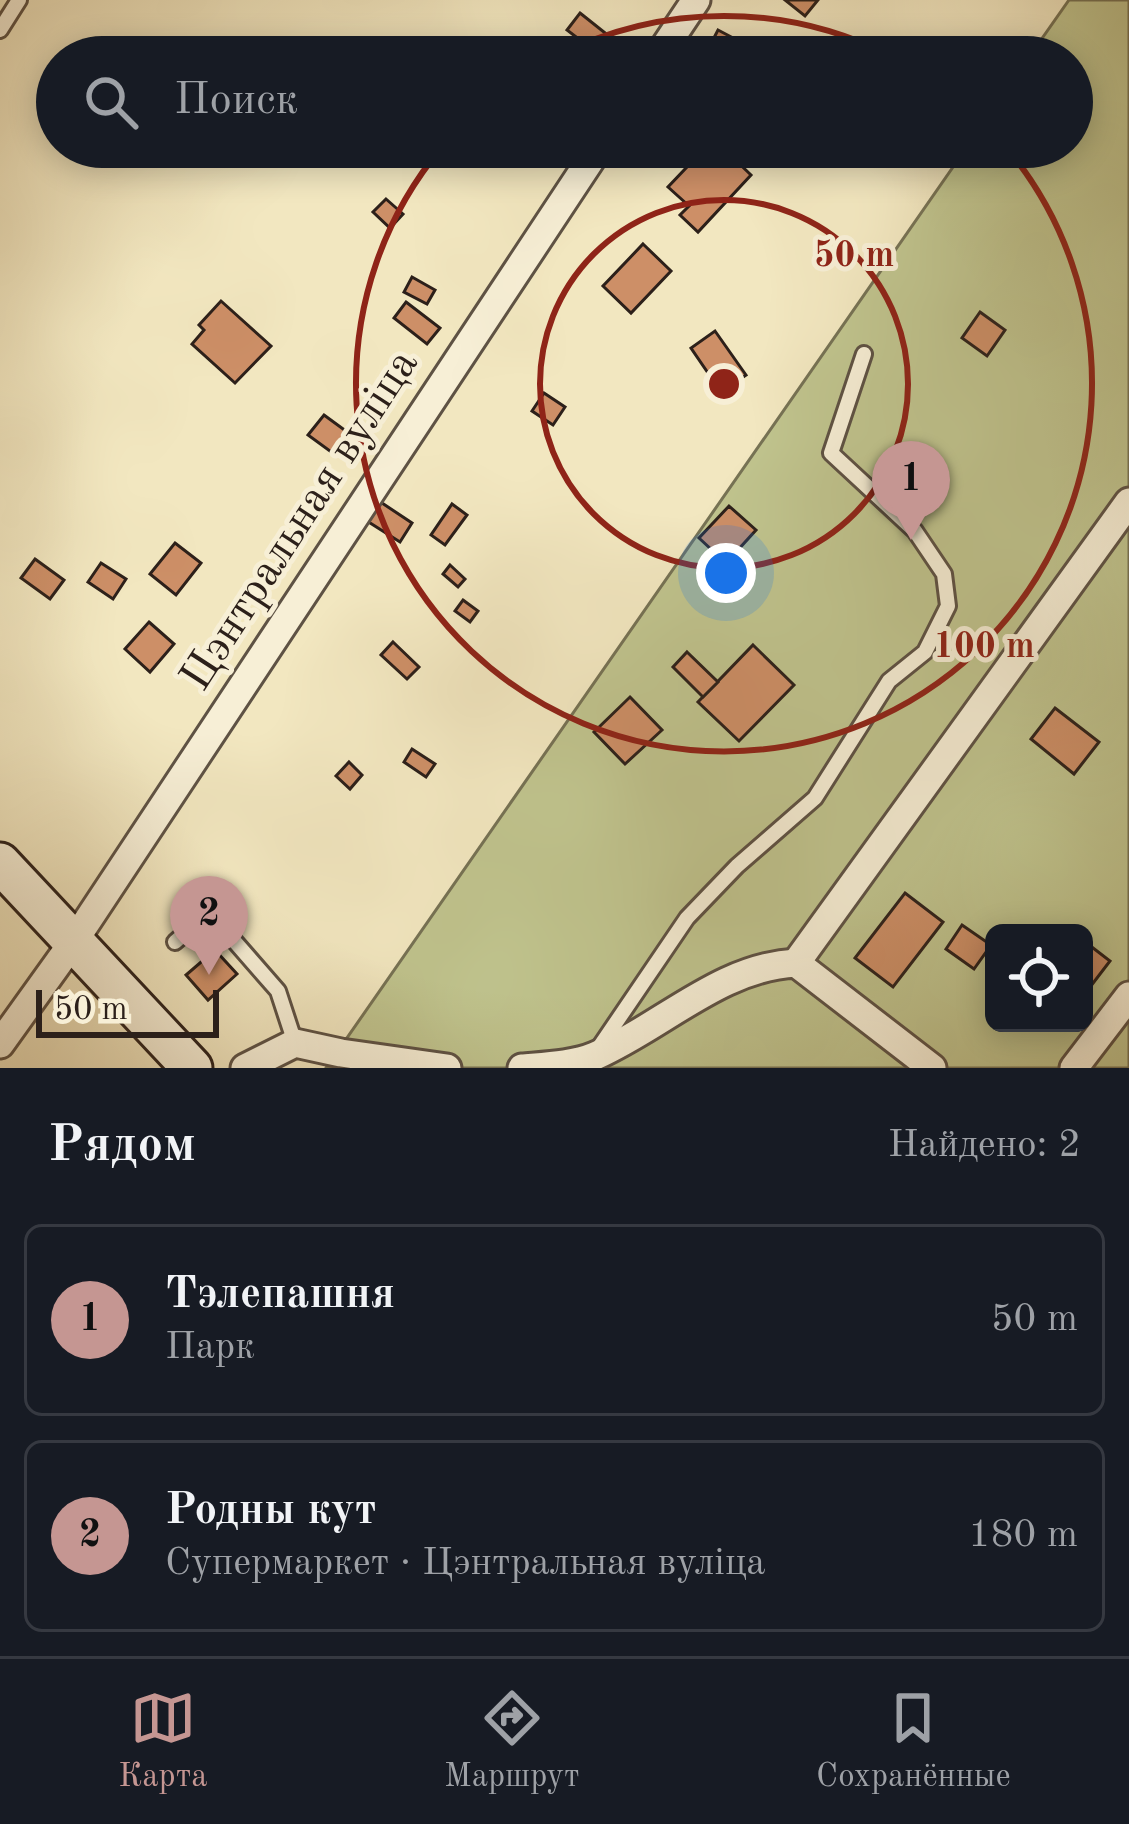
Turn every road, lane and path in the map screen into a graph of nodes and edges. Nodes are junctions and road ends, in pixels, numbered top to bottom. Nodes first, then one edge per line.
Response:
1 (19, 0) edge
2 (696, 0) edge
3 (0, 30) edge
4 (672, 36) edge
5 (584, 168) edge
6 (864, 354) dead end
7 (1129, 502) edge
8 (0, 863) edge
9 (74, 941) junction
10 (176, 942) dead end
11 (796, 962) junction
12 (1129, 996) edge
13 (295, 1043) junction
14 (0, 1044) edge
15 (591, 1058) junction
16 (192, 1068) edge
17 (245, 1068) edge
18 (448, 1068) edge
19 (522, 1068) edge
20 (932, 1068) edge
21 (1074, 1068) edge

1 - 3 lane
2 - 4 street
5 - 9 street, Цэнтральная вуліца
6 - 15 lane
7 - 11 street
8 - 9 street
9 - 14 street, Цэнтральная вуліца
9 - 16 street
10 - 13 lane
11 - 15 street
11 - 20 street
12 - 21 street
13 - 17 street
13 - 18 street
15 - 19 street

